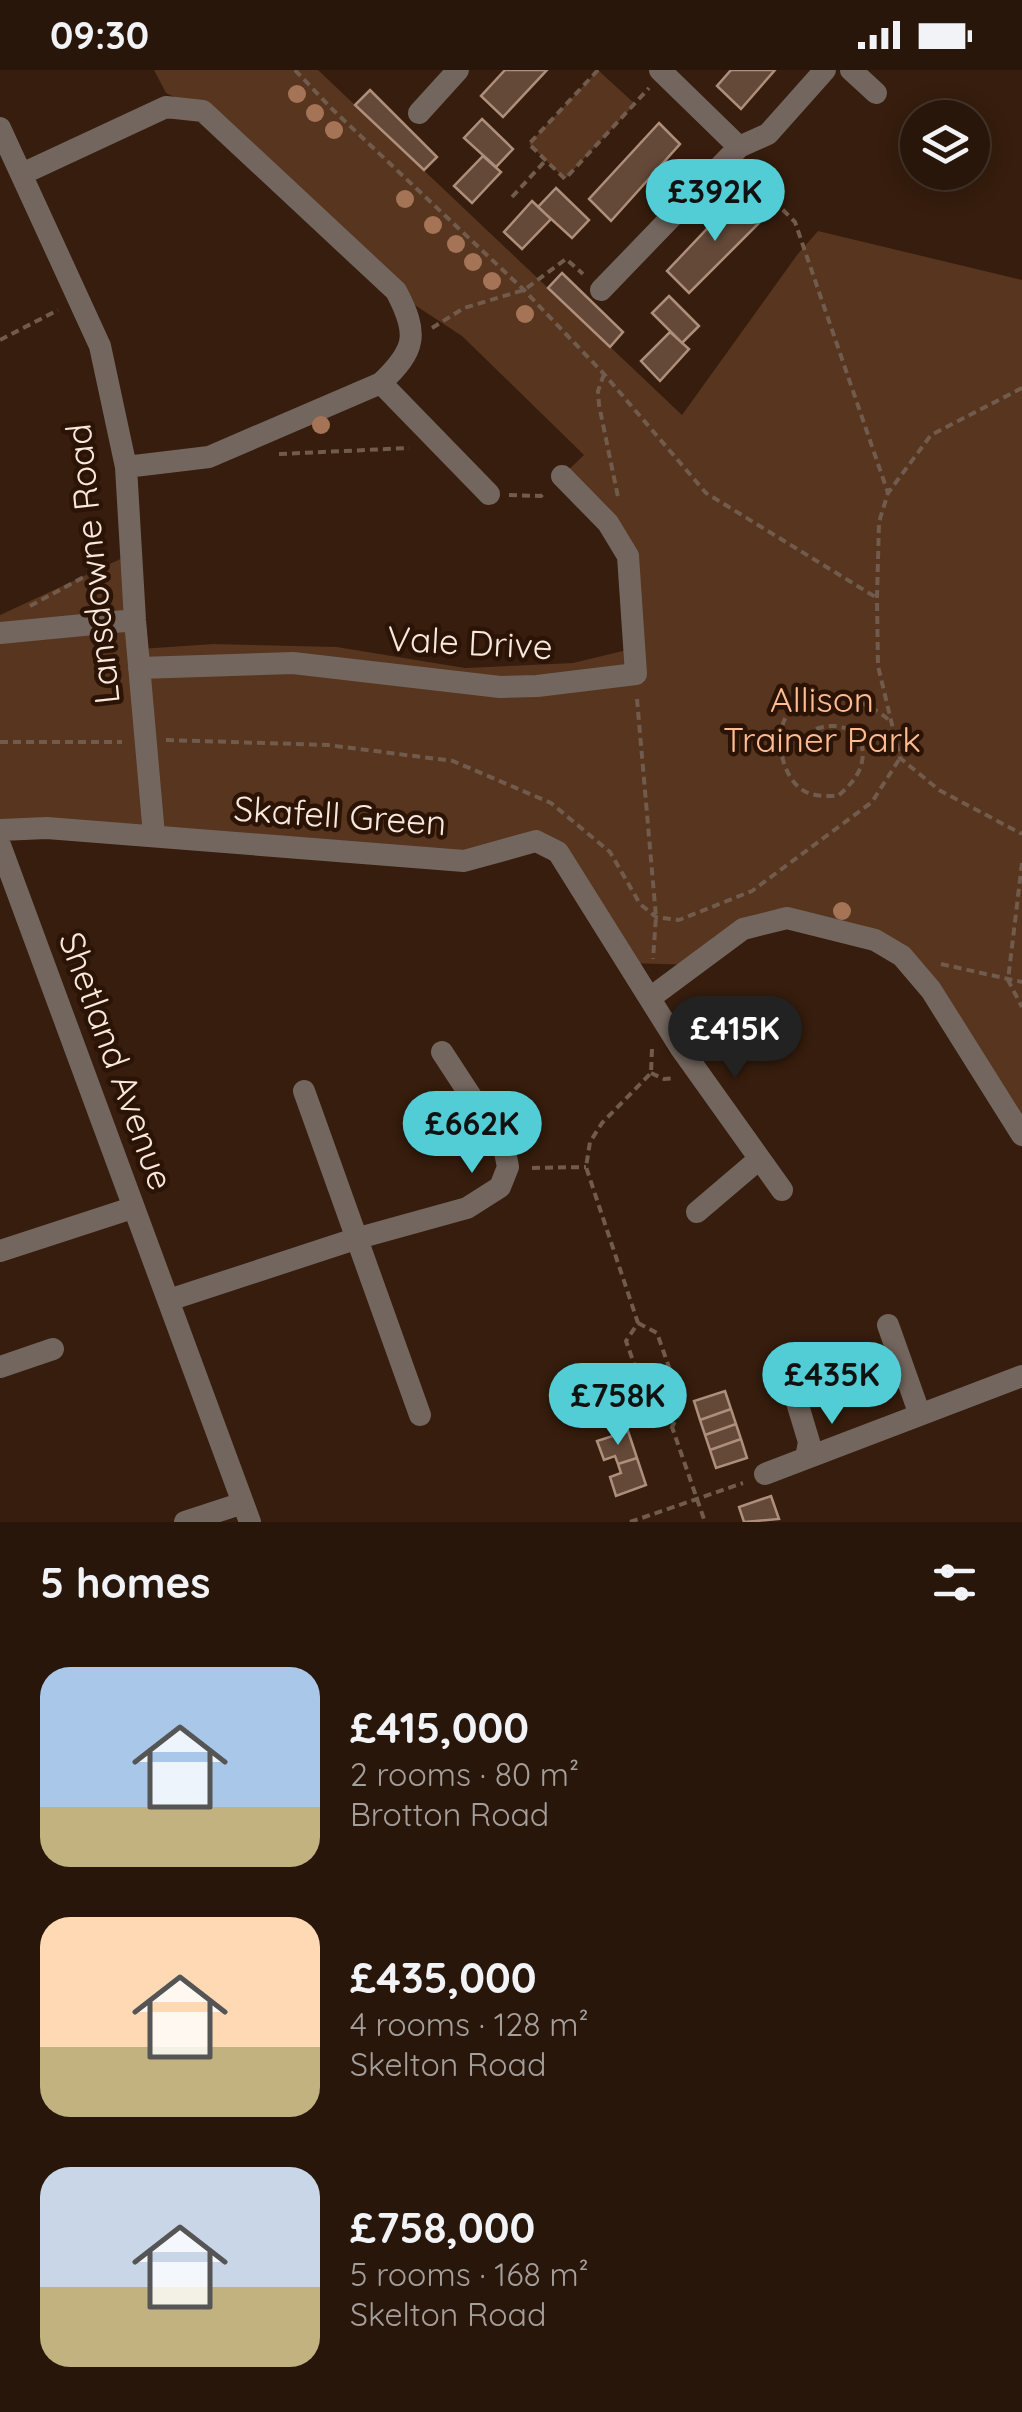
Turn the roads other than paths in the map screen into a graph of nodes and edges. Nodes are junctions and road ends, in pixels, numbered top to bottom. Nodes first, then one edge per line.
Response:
1 (458, 70) edge
2 (825, 70) edge
3 (850, 70) edge
4 (661, 72) edge
5 (876, 93) dead end
6 (419, 113) dead end
7 (0, 128) edge
8 (734, 151) junction
9 (22, 174) junction
10 (601, 290) road end
11 (381, 383) junction
12 (126, 468) junction
13 (562, 476) road end
14 (490, 494) road end
15 (134, 620) junction
16 (0, 633) edge
17 (139, 668) junction
18 (0, 830) edge
19 (154, 835) junction
20 (0, 844) edge
21 (650, 998) junction
22 (442, 1052) dead end
23 (304, 1091) dead end
24 (1022, 1135) edge
25 (758, 1160) junction
26 (782, 1190) dead end
27 (132, 1208) junction
28 (698, 1212) dead end
29 (354, 1239) junction
30 (0, 1250) edge
31 (169, 1300) junction
32 (888, 1325) dead end
33 (53, 1348) dead end
34 (0, 1368) edge
35 (1022, 1376) edge
36 (796, 1399) dead end
37 (920, 1414) junction
38 (420, 1415) dead end
39 (806, 1458) junction
40 (765, 1474) road end
41 (246, 1512) edge
42 (185, 1522) edge

1 - 6 street
2 - 8 street
3 - 5 street
4 - 8 street
7 - 9 street, Lansdowne Road
8 - 10 street
9 - 11 street
9 - 12 street, Lansdowne Road
11 - 12 street
11 - 14 street
12 - 15 street, Lansdowne Road
13 - 17 street, Vale Drive
15 - 16 street
15 - 17 street, Lansdowne Road
17 - 19 street, Lansdowne Road
18 - 19 street, Skafell Green
19 - 21 street, Skafell Green
20 - 27 street, Shetland Avenue
21 - 24 street
21 - 25 street, Skafell Green
22 - 29 street
23 - 29 street
25 - 26 street, Skafell Green
25 - 28 street
27 - 30 street
27 - 31 street, Shetland Avenue
29 - 31 street
29 - 38 street
31 - 41 street, Shetland Avenue
32 - 37 street
33 - 34 street
35 - 37 street
36 - 39 street
37 - 39 street
39 - 40 street
41 - 42 street

